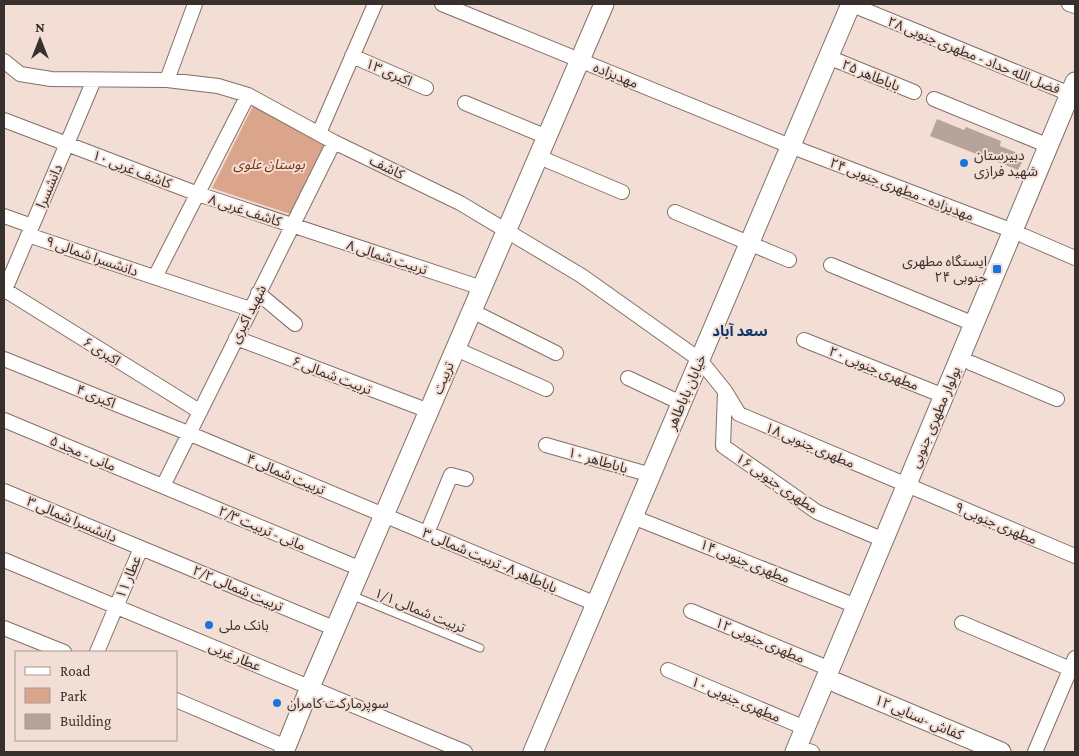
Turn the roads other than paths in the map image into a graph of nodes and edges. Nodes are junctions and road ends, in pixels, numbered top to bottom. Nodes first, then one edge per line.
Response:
1 (195, 4) edge
2 (375, 4) edge
3 (442, 4) edge
4 (604, 4) edge
5 (850, 4) edge
6 (1069, 4) edge
7 (1075, 6) edge
8 (352, 56) junction
9 (828, 57) junction
10 (580, 60) junction
11 (4, 61) edge
12 (94, 80) junction
13 (167, 80) junction
14 (426, 88) dead end
15 (1073, 88) edge
16 (914, 92) dead end
17 (248, 95) junction
18 (934, 99) dead end
19 (465, 103) dead end
20 (1075, 114) edge
21 (4, 120) edge
22 (319, 134) junction
23 (547, 137) junction
24 (334, 142) junction
25 (66, 144) junction
26 (790, 146) junction
27 (1049, 146) junction
28 (539, 157) junction
29 (622, 192) dead end
30 (198, 194) junction
31 (675, 212) dead end
32 (4, 216) edge
33 (292, 226) junction
34 (30, 230) junction
35 (507, 230) junction
36 (1019, 234) junction
37 (749, 244) junction
38 (1075, 258) edge
39 (789, 260) dead end
40 (831, 265) dead end
41 (156, 277) junction
42 (482, 288) junction
43 (4, 291) edge
44 (258, 294) junction
45 (250, 309) junction
46 (472, 311) junction
47 (295, 324) dead end
48 (974, 324) junction
49 (236, 338) junction
50 (804, 340) dead end
51 (456, 349) junction
52 (556, 353) dead end
53 (4, 359) edge
54 (700, 360) junction
55 (971, 363) junction
56 (628, 378) dead end
57 (546, 389) dead end
58 (726, 391) junction
59 (944, 396) junction
60 (1057, 398) dead end
61 (682, 403) junction
62 (200, 411) junction
63 (429, 411) junction
64 (4, 420) edge
65 (188, 433) junction
66 (546, 445) dead end
67 (651, 475) junction
68 (466, 479) dead end
69 (162, 486) junction
70 (912, 488) junction
71 (4, 491) edge
72 (384, 515) junction
73 (633, 517) junction
74 (426, 533) junction
75 (884, 540) junction
76 (140, 548) junction
77 (1075, 556) edge
78 (4, 560) edge
79 (361, 569) junction
80 (350, 595) junction
81 (596, 604) junction
82 (116, 606) junction
83 (856, 606) junction
84 (691, 610) dead end
85 (962, 623) dead end
86 (4, 628) edge
87 (336, 629) junction
88 (480, 648) dead end
89 (62, 651) edge
90 (97, 651) edge
91 (1074, 666) edge
92 (668, 670) dead end
93 (833, 676) junction
94 (310, 687) junction
95 (178, 701) edge
96 (805, 728) junction
97 (285, 750) edge
98 (465, 752) edge
99 (534, 752) edge
100 (806, 752) edge
101 (1001, 752) edge
102 (1035, 752) edge

1 - 13 street
2 - 8 street
3 - 10 street, مهدیزاده
4 - 10 street, تربیت
5 - 9 street, خیابان باباطاهر
5 - 15 street, فضل الله حداد - مطهری جنوبی ۲۸
6 - 7 street
8 - 14 street, اکبری ۱۳
8 - 22 street
9 - 16 street, باباطاهر ۲۵
9 - 26 street, خیابان باباطاهر
10 - 23 street, تربیت
10 - 26 street, مهدیزاده
11 - 12 street, کاشف
12 - 13 street, کاشف
12 - 25 street, دانشسرا
13 - 17 street, کاشف
15 - 27 street, بولوار مطهری جنوبی
17 - 22 street, کاشف
17 - 30 street
18 - 27 street
19 - 23 street
20 - 36 street, بولوار مطهری جنوبی
21 - 25 street, کاشف غربی ۱۰
22 - 24 street, کاشف
23 - 28 street, تربیت
24 - 33 street, شهید اکبری
24 - 35 street, کاشف
25 - 30 street, کاشف غربی ۱۰
25 - 34 street, دانشسرا
26 - 36 street, مهدیزاده - مطهری جنوبی ۲۴
26 - 37 street, خیابان باباطاهر
27 - 36 street, بولوار مطهری جنوبی
28 - 29 street
28 - 35 street, تربیت
30 - 33 street, کاشف غربی ۸
30 - 41 street
31 - 37 street
32 - 34 street, دانشسرا شمالی ۹
33 - 42 street, تربیت شمالی ۸
33 - 44 street, شهید اکبری
34 - 41 street, دانشسرا شمالی ۹
34 - 43 street, دانشسرا
35 - 42 street, تربیت
35 - 54 street, کاشف
36 - 38 street, مهدیزاده - مطهری جنوبی ۲۴
36 - 48 street, بولوار مطهری جنوبی
36 - 55 street, بولوار مطهری جنوبی
37 - 39 street
37 - 54 street, خیابان باباطاهر
40 - 48 street
41 - 45 street
42 - 46 street, تربیت
43 - 62 street, اکبری ۶
44 - 45 street, شهید اکبری
44 - 47 street
45 - 49 street, شهید اکبری
46 - 51 street, تربیت
46 - 52 street
48 - 59 street, بولوار مطهری جنوبی
49 - 62 street, شهید اکبری
49 - 63 street, تربیت شمالی ۶
50 - 59 street, مطهری جنوبی ۲۰
51 - 57 street
51 - 63 street, تربیت
53 - 65 street, اکبری ۴
54 - 58 street, کاشف
54 - 61 street, خیابان باباطاهر
55 - 60 street
55 - 70 street, بولوار مطهری جنوبی
56 - 61 street
58 - 70 street, مطهری جنوبی ۱۸
58 - 75 street, مطهری جنوبی ۱۶
59 - 70 street, بولوار مطهری جنوبی
61 - 67 street, خیابان باباطاهر
62 - 65 street, شهید اکبری
63 - 72 street, تربیت
64 - 69 street, مانی - مجد ۵
65 - 69 street, شهید اکبری
65 - 72 street, تربیت شمالی ۴
66 - 67 street, باباطاهر ۱۰
67 - 73 street, خیابان باباطاهر
68 - 74 street
69 - 79 street, مانی - تربیت ۲/۳
70 - 75 street, بولوار مطهری جنوبی
70 - 77 street, مطهری جنوبی ۹
70 - 93 street, بولوار مطهری جنوبی
71 - 76 street, دانشسرا شمالی ۳
72 - 74 street, باباطاهر ۸- تربیت شمالی ۳
72 - 79 street, تربیت
73 - 81 street, خیابان باباطاهر
73 - 83 street, مطهری جنوبی ۱۴
74 - 81 street, باباطاهر ۸- تربیت شمالی ۳
75 - 83 street, بولوار مطهری جنوبی
76 - 82 street, عطار ۱۱
76 - 87 street, تربیت شمالی ۲/۲
78 - 82 street, عطار غربی
79 - 80 street, تربیت
80 - 87 street, تربیت
80 - 88 lane, تربیت شمالی ۱/۱
81 - 99 street, خیابان باباطاهر
82 - 90 street, عطار ۱۱
82 - 94 street, عطار غربی
83 - 93 street, بولوار مطهری جنوبی
84 - 93 street, مطهری جنوبی ۱۲
85 - 91 street
86 - 89 street
87 - 94 street, تربیت
91 - 102 street
92 - 96 street, مطهری جنوبی ۱۰
93 - 96 street, بولوار مطهری جنوبی
93 - 100 street, بولوار مطهری جنوبی
93 - 101 street, کفاش -سنایی ۱۲
94 - 97 street, تربیت
94 - 98 street, عطار غربی
95 - 97 street
96 - 100 street, بولوار مطهری جنوبی

